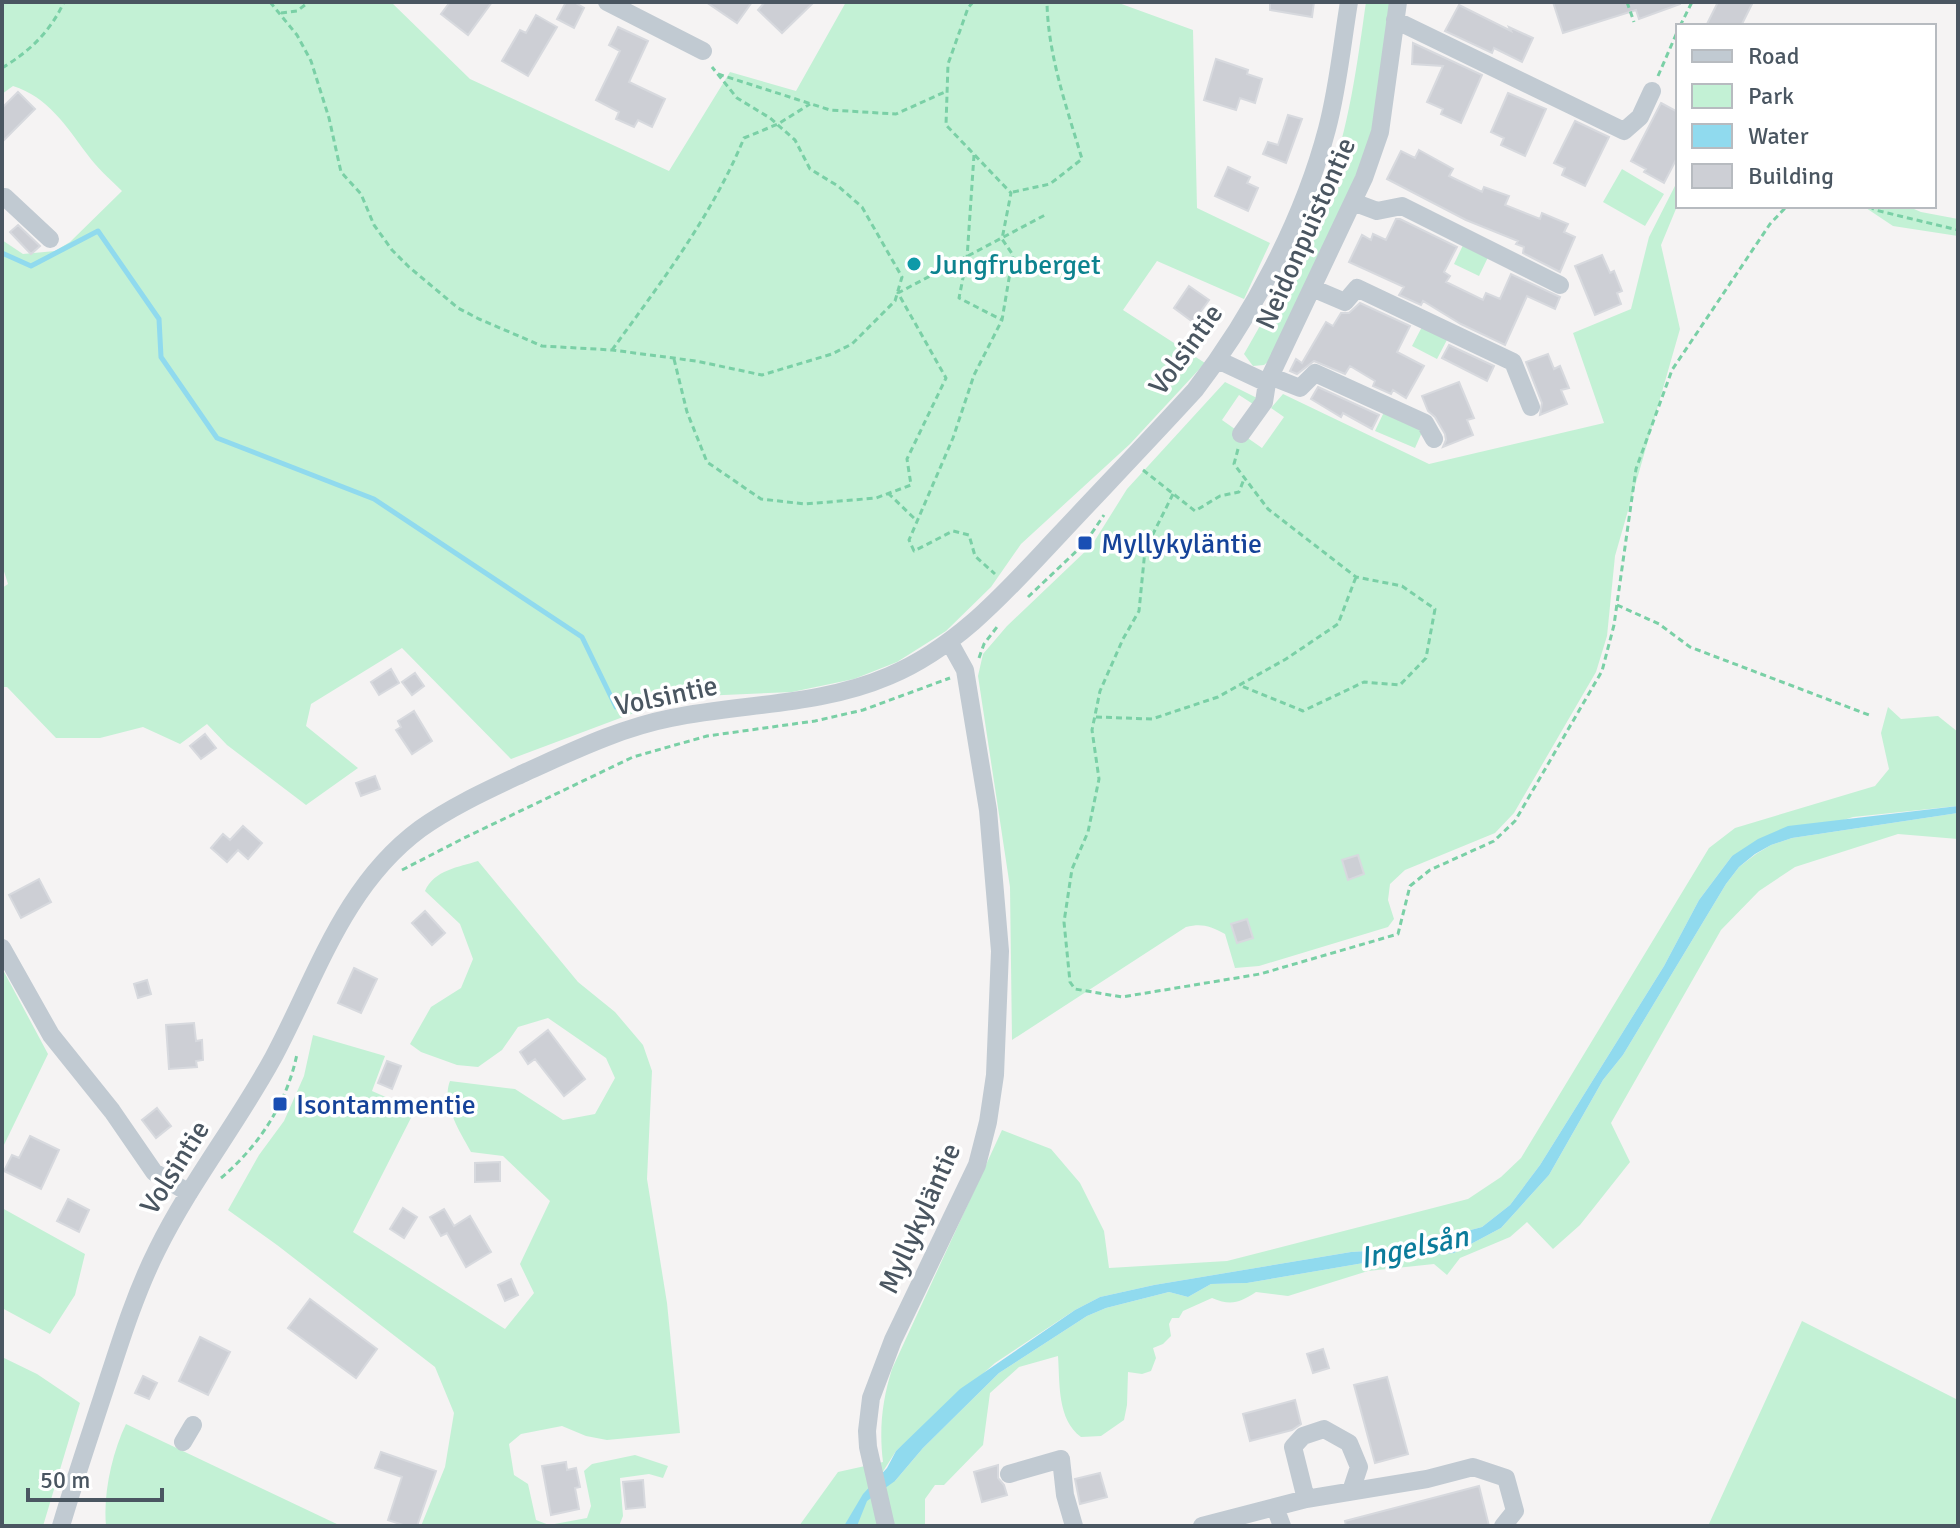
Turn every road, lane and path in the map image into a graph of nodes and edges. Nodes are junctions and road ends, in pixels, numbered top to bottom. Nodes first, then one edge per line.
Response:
1 (64, 2) edge
2 (270, 2) edge
3 (309, 2) edge
4 (607, 2) edge
5 (973, 2) edge
6 (1047, 2) edge
7 (1349, 2) edge
8 (1627, 2) edge
9 (1692, 2) edge
10 (1397, 11) edge
11 (281, 13) junction
12 (1634, 22) dead end
13 (1681, 24) edge
14 (1676, 35) edge
15 (703, 51) joint
16 (2, 68) edge
17 (715, 73) junction
18 (947, 91) junction
19 (1652, 91) joint
20 (810, 104) junction
21 (778, 124) junction
22 (974, 154) junction
23 (1011, 193) junction
24 (2, 197) edge
25 (1353, 202) junction
26 (1785, 208) edge
27 (1872, 208) edge
28 (1045, 215) dead end
29 (1958, 230) edge
30 (50, 239) dead end
31 (1002, 239) junction
32 (967, 258) junction
33 (1560, 285) dead end
34 (1312, 288) junction
35 (898, 293) junction
36 (1002, 320) junction
37 (612, 350) junction
38 (674, 359) junction
39 (1218, 360) junction
40 (1269, 380) junction
41 (1531, 407) dead end
42 (1241, 434) joint
43 (1434, 439) dead end
44 (1140, 468) dead end
45 (1245, 478) junction
46 (888, 493) junction
47 (1173, 494) junction
48 (917, 521) junction
49 (999, 577) dead end
50 (1356, 577) junction
51 (1617, 605) junction
52 (950, 643) junction
53 (965, 670) junction
54 (1239, 685) junction
55 (1869, 715) dead end
56 (1095, 717) junction
57 (398, 873) dead end
58 (2, 948) edge
59 (298, 1045) dead end
60 (221, 1178) dead end
61 (189, 1193) junction
62 (193, 1425) dead end
63 (183, 1442) dead end
64 (1009, 1474) dead end
65 (1351, 1491) junction
66 (1306, 1499) junction
67 (1275, 1507) junction
68 (884, 1518) edge
69 (61, 1526) edge
70 (1074, 1526) edge
71 (1202, 1526) edge
72 (1282, 1526) edge
73 (1503, 1526) edge

1 - 16 path
2 - 11 path
3 - 11 path
4 - 15 street
5 - 18 path
6 - 23 path
7 - 39 street, Volsintie
8 - 12 path
9 - 13 path
10 - 19 street
10 - 25 street, Neidonpuistontie
11 - 37 path
14 - 19 path
15 - 17 path
17 - 20 path
17 - 21 path
18 - 20 path
18 - 22 path
20 - 21 path
21 - 35 path
21 - 37 path
22 - 23 path
22 - 32 path
23 - 31 path
24 - 30 street
25 - 33 street
25 - 34 street, Neidonpuistontie
26 - 51 path
27 - 29 path
28 - 31 path
31 - 32 path
31 - 36 path
32 - 35 path
32 - 36 path
34 - 40 street, Neidonpuistontie
34 - 41 street
35 - 38 path
35 - 46 path
36 - 48 path
37 - 38 path
38 - 46 path
39 - 40 street
39 - 52 street, Volsintie
40 - 42 street, Neidonpuistontie
40 - 43 street
42 - 45 path
44 - 47 path
45 - 47 path
45 - 50 path
46 - 48 path
47 - 56 path
48 - 49 path
50 - 54 path
50 - 54 path
51 - 55 path
51 - 56 path
52 - 53 street, Myllykyläntie
52 - 61 street, Volsintie
53 - 57 path
53 - 68 street, Myllykyläntie
54 - 56 path
58 - 61 street
59 - 60 path
61 - 69 street, Volsintie
62 - 63 street
64 - 70 street
65 - 66 street
65 - 66 street
65 - 73 street
66 - 67 street
67 - 71 street
67 - 72 street

